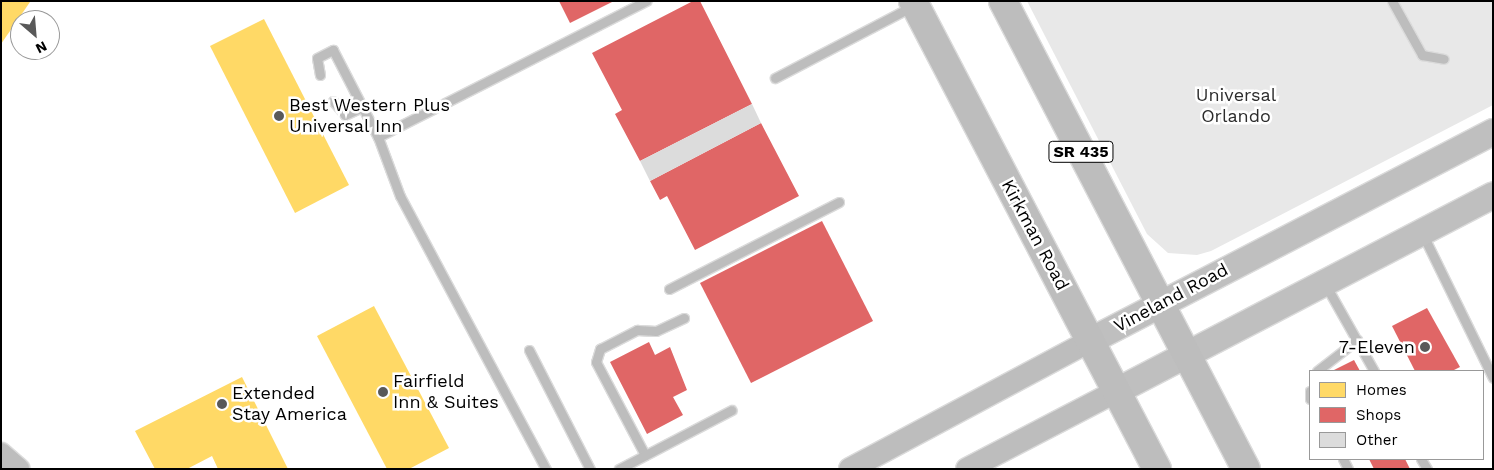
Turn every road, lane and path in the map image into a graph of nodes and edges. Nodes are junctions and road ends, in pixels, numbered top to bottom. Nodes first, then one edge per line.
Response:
1 (646, 1) edge
2 (1002, 1) edge
3 (1392, 1) edge
4 (914, 3) edge
5 (1444, 59) dead end
6 (320, 75) dead end
7 (775, 78) dead end
8 (333, 101) dead end
9 (362, 108) junction
10 (1493, 132) edge
11 (378, 137) junction
12 (1493, 196) edge
13 (839, 202) dead end
14 (1422, 232) junction
15 (1325, 283) junction
16 (669, 289) dead end
17 (1160, 304) junction
18 (684, 318) dead end
19 (1357, 340) junction
20 (1090, 341) junction
21 (529, 350) dead end
22 (1186, 355) junction
23 (1318, 370) edge
24 (1373, 370) edge
25 (1493, 378) edge
26 (1117, 391) junction
27 (732, 410) dead end
28 (1, 454) edge
29 (645, 455) junction
30 (18, 469) edge
31 (546, 469) edge
32 (590, 469) edge
33 (619, 469) edge
34 (850, 469) edge
35 (967, 469) edge
36 (1157, 469) edge
37 (1246, 469) edge

1 - 11 lane
2 - 17 main road, SR 435
3 - 5 lane
4 - 7 lane
4 - 20 main road, Kirkman Road
6 - 9 lane
8 - 9 lane
9 - 11 lane
10 - 17 main road, Vineland Road
11 - 31 lane
12 - 14 main road
13 - 16 lane
14 - 15 main road
14 - 25 lane
15 - 19 lane
15 - 22 main road
17 - 20 main road, Vineland Road
17 - 22 main road, SR 435
18 - 29 lane
19 - 23 lane
19 - 24 lane
20 - 26 main road, Kirkman Road
20 - 34 street, Vineland Road
21 - 32 lane
22 - 26 main road
22 - 37 main road, SR 435
26 - 35 street
26 - 36 main road, Kirkman Road
27 - 29 lane
28 - 30 street
29 - 33 lane

